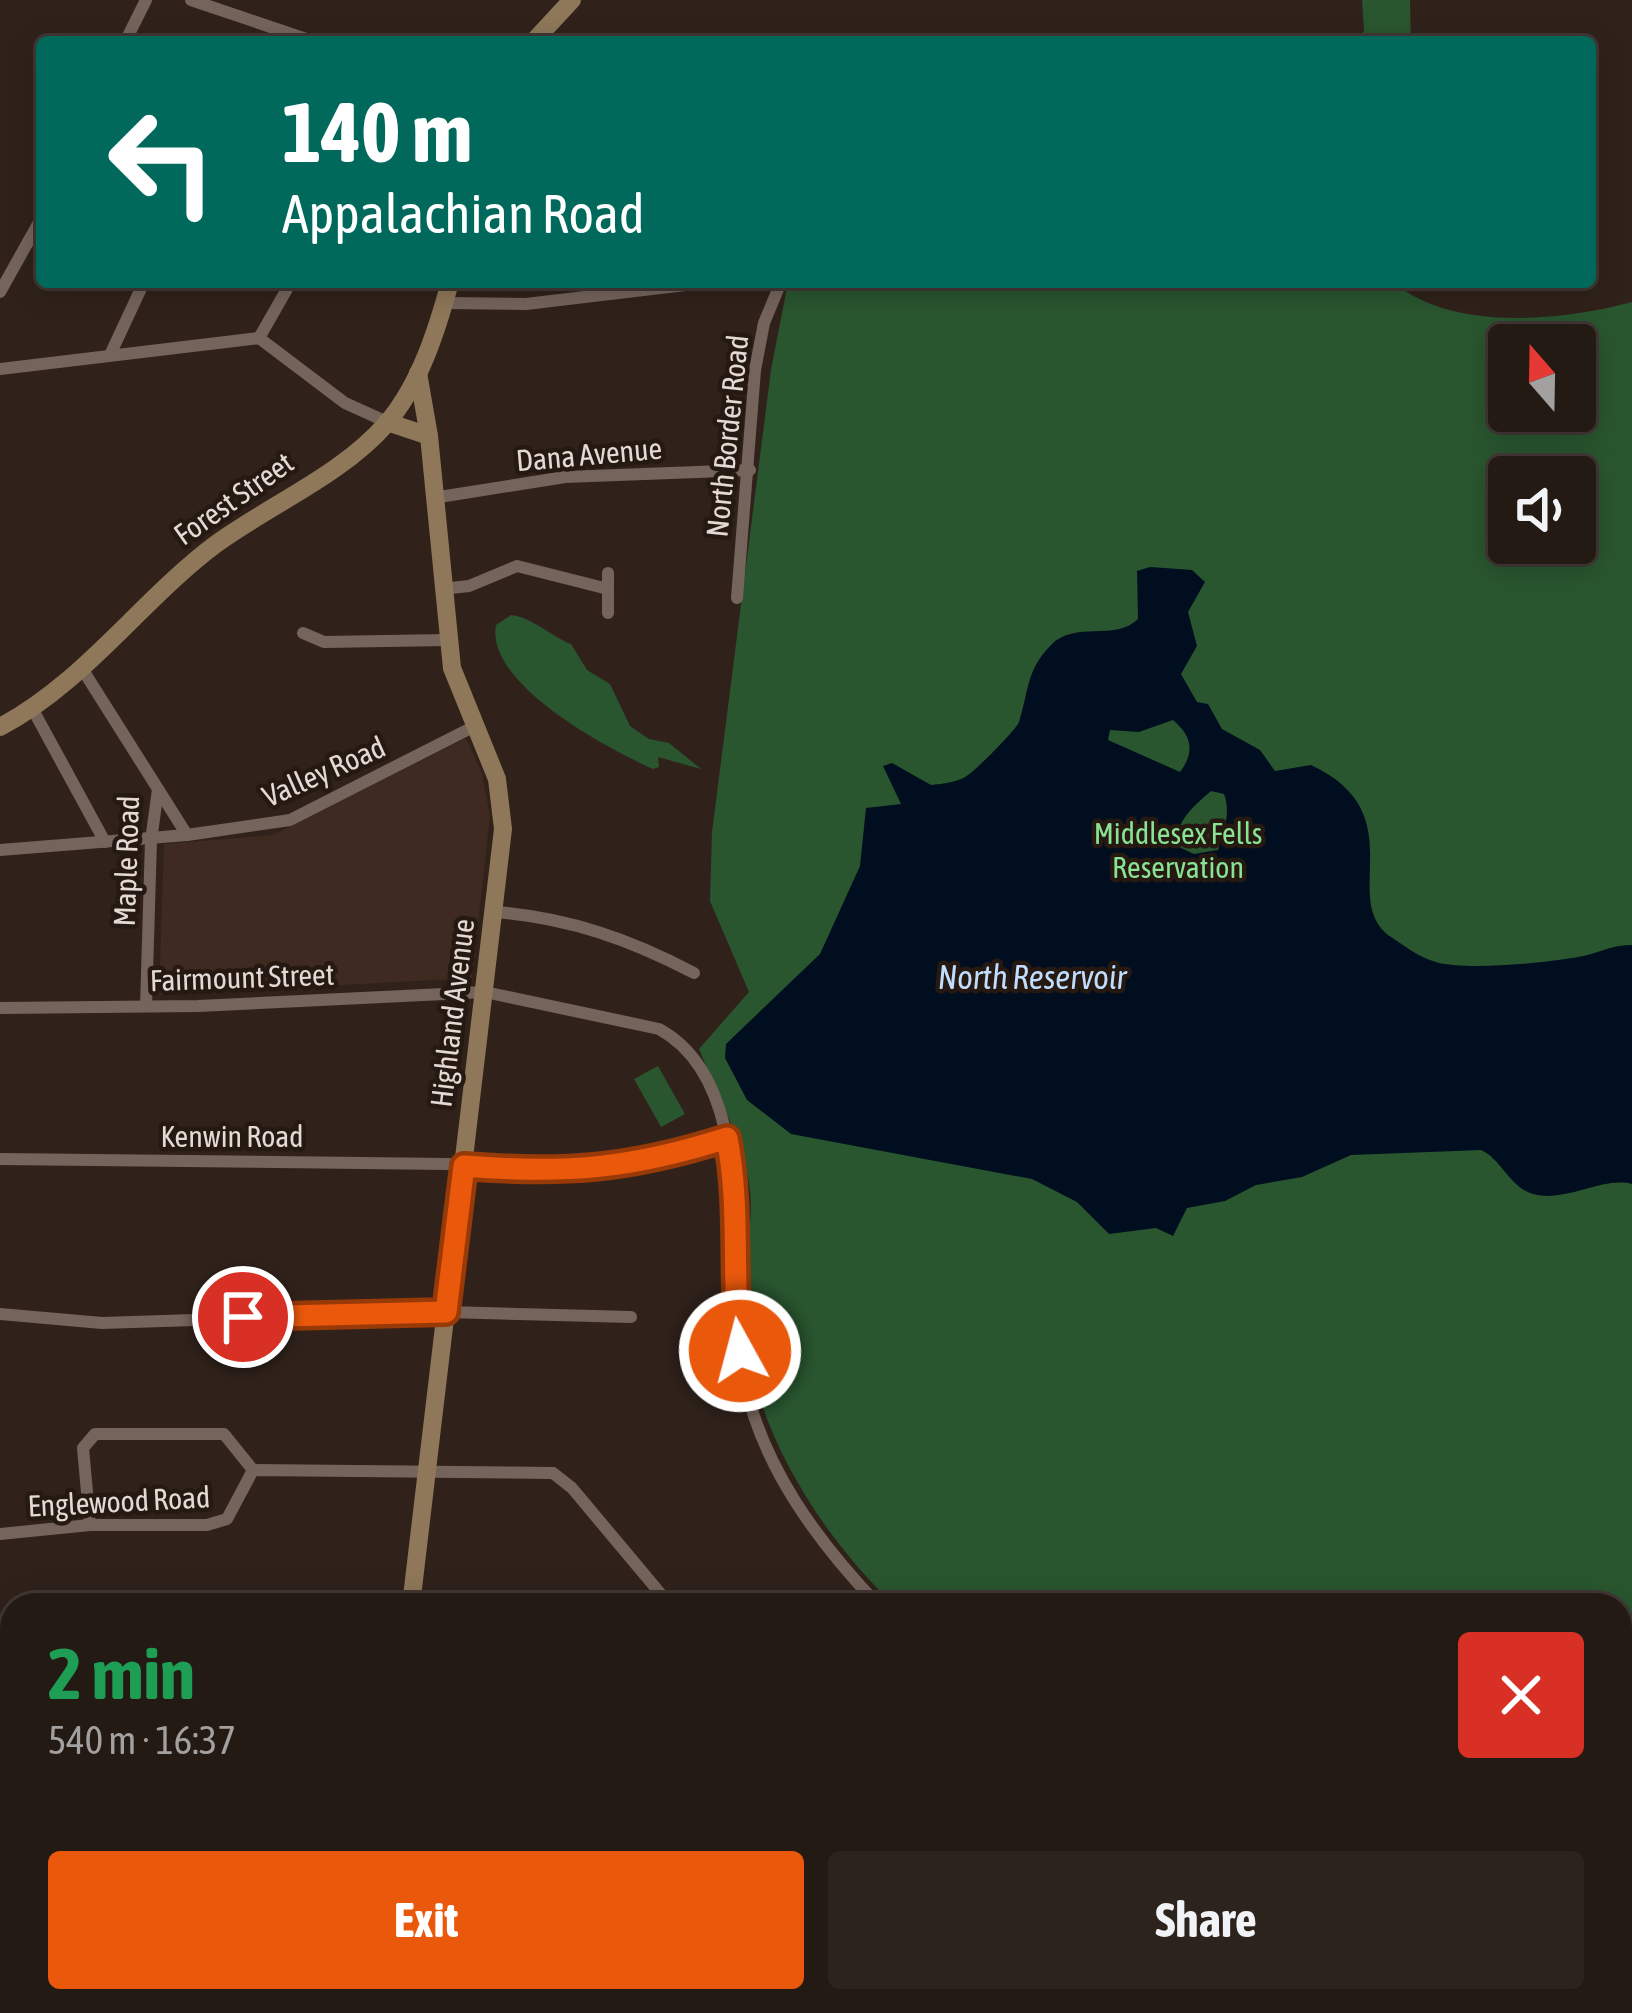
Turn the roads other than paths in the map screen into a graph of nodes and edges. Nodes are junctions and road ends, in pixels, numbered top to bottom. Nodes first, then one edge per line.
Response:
1 (146, 0) edge
2 (191, 0) edge
3 (569, 1) edge
4 (263, 25) junction
5 (128, 36) edge
6 (258, 36) edge
7 (297, 36) edge
8 (538, 36) edge
9 (36, 228) edge
10 (141, 288) edge
11 (288, 288) edge
12 (448, 288) edge
13 (581, 288) edge
14 (661, 288) edge
15 (779, 288) edge
16 (0, 292) edge
17 (577, 298) junction
18 (444, 303) junction
19 (259, 338) junction
20 (110, 355) junction
21 (0, 369) edge
22 (418, 373) junction
23 (387, 422) junction
24 (429, 436) junction
25 (750, 470) junction
26 (433, 498) junction
27 (608, 573) dead end
28 (442, 589) junction
29 (608, 589) junction
30 (737, 598) dead end
31 (608, 613) dead end
32 (303, 633) dead end
33 (447, 640) junction
34 (81, 667) junction
35 (32, 708) junction
36 (0, 727) edge
37 (473, 727) junction
38 (158, 789) junction
39 (187, 835) junction
40 (151, 841) junction
41 (105, 842) junction
42 (0, 850) edge
43 (496, 912) junction
44 (694, 974) dead end
45 (485, 992) junction
46 (146, 1006) junction
47 (0, 1008) edge
48 (727, 1138) junction
49 (0, 1159) edge
50 (464, 1166) junction
51 (446, 1312) junction
52 (0, 1314) edge
53 (631, 1317) dead end
54 (253, 1470) junction
55 (427, 1470) junction
56 (90, 1525) junction
57 (0, 1534) edge
58 (412, 1593) edge
59 (660, 1593) edge
60 (868, 1593) edge

1 - 5 street
2 - 4 street
3 - 8 main road
4 - 6 street
4 - 7 street
9 - 16 street
10 - 20 street
11 - 19 street
12 - 18 main road, Forest Street
13 - 17 street
14 - 17 street
15 - 25 street, North Border Road
17 - 18 street
18 - 22 main road, Forest Street
19 - 20 street
19 - 23 street
20 - 21 street
22 - 23 main road, Forest Street
22 - 24 main road, Highland Avenue
23 - 24 main road
23 - 34 main road, Forest Street
24 - 26 main road, Highland Avenue
25 - 26 street, Dana Avenue
25 - 30 street, North Border Road
26 - 28 main road, Highland Avenue
27 - 29 street
28 - 29 street
28 - 33 main road, Highland Avenue
29 - 31 street
32 - 33 street
33 - 37 main road, Highland Avenue
34 - 35 main road, Forest Street
34 - 38 street, Maple Road
35 - 36 main road, Forest Street
35 - 41 street
37 - 39 street, Valley Road
37 - 43 main road, Highland Avenue
38 - 39 street
38 - 40 street, Maple Road
39 - 40 street, Valley Road
40 - 41 street, Valley Road
40 - 46 street, Maple Road
41 - 42 street, Valley Road
43 - 44 street
43 - 45 main road, Highland Avenue
45 - 46 street, Fairmount Street
45 - 48 street, Fairmount Street
45 - 50 main road, Highland Avenue
46 - 47 street, Fairmount Street
48 - 50 street, Kenwin Road
48 - 60 street
49 - 50 street, Kenwin Road
50 - 51 main road, Highland Avenue
51 - 52 street
51 - 53 street
51 - 55 main road, Highland Avenue
54 - 55 street, Englewood Road
54 - 56 street, Englewood Road
54 - 56 street
55 - 58 main road, Highland Avenue
55 - 59 street, Englewood Road
56 - 57 street, Englewood Road

